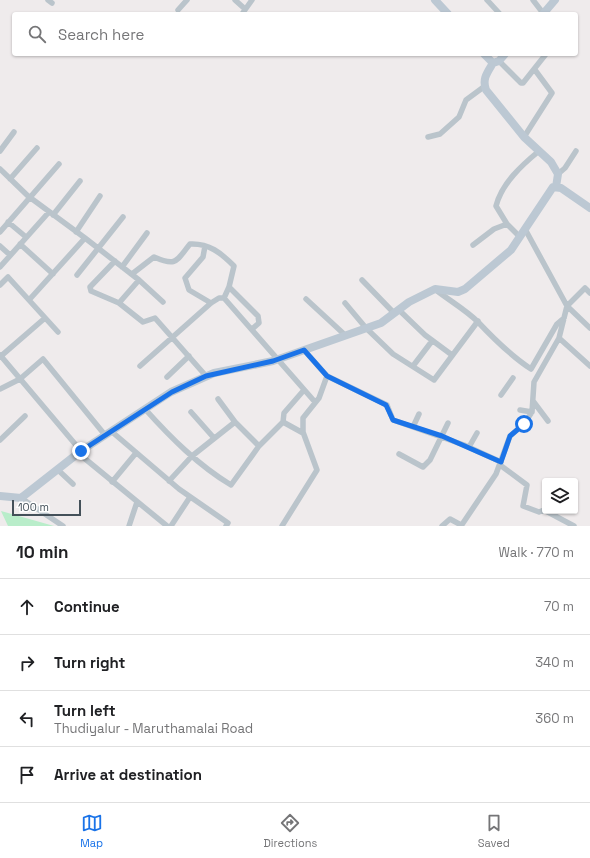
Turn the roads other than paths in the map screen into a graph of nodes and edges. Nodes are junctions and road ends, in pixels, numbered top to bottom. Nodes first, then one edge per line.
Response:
1 (187, 0) edge
2 (234, 0) edge
3 (252, 0) edge
4 (435, 0) edge
5 (487, 0) edge
6 (533, 0) edge
7 (555, 0) edge
8 (178, 10) dead end
9 (244, 11) edge
10 (446, 12) edge
11 (498, 12) edge
12 (542, 12) edge
13 (545, 12) edge
14 (487, 56) edge
15 (503, 56) edge
16 (545, 56) edge
17 (496, 62) junction
18 (535, 70) junction
19 (485, 86) junction
20 (14, 132) dead end
21 (524, 137) junction
22 (428, 138) dead end
23 (37, 148) dead end
24 (539, 150) junction
25 (0, 151) edge
26 (576, 151) dead end
27 (59, 164) dead end
28 (0, 169) edge
29 (558, 174) junction
30 (10, 179) junction
31 (80, 181) dead end
32 (556, 187) junction
33 (100, 196) dead end
34 (30, 198) junction
35 (590, 208) edge
36 (51, 213) junction
37 (123, 217) dead end
38 (8, 222) junction
39 (507, 224) junction
40 (0, 232) edge
41 (76, 232) junction
42 (147, 233) dead end
43 (522, 233) junction
44 (26, 237) junction
45 (85, 238) junction
46 (20, 244) junction
47 (0, 246) edge
48 (205, 246) junction
49 (473, 246) dead end
50 (99, 249) junction
51 (10, 255) junction
52 (115, 261) junction
53 (0, 267) edge
54 (122, 267) junction
55 (53, 274) junction
56 (132, 274) junction
57 (77, 275) dead end
58 (139, 280) junction
59 (362, 280) dead end
60 (0, 285) edge
61 (228, 287) junction
62 (435, 289) junction
63 (590, 293) edge
64 (224, 298) junction
65 (306, 299) dead end
66 (29, 300) junction
67 (163, 302) dead end
68 (119, 303) junction
69 (211, 303) junction
70 (345, 303) dead end
71 (567, 306) junction
72 (396, 312) junction
73 (45, 318) junction
74 (564, 318) junction
75 (478, 322) junction
76 (366, 328) junction
77 (590, 328) edge
78 (252, 329) junction
79 (58, 332) dead end
80 (345, 335) junction
81 (171, 336) junction
82 (559, 338) junction
83 (432, 341) junction
84 (304, 350) junction
85 (452, 355) junction
86 (0, 356) edge
87 (189, 356) junction
88 (278, 359) junction
89 (140, 366) dead end
90 (413, 366) junction
91 (590, 366) edge
92 (206, 376) junction
93 (327, 376) junction
94 (167, 377) dead end
95 (513, 378) dead end
96 (20, 379) junction
97 (0, 389) edge
98 (304, 390) junction
99 (500, 395) dead end
100 (218, 399) dead end
101 (533, 400) junction
102 (315, 402) junction
103 (145, 408) junction
104 (520, 410) dead end
105 (192, 412) dead end
106 (532, 412) junction
107 (419, 414) dead end
108 (25, 416) dead end
109 (548, 421) dead end
110 (235, 422) junction
111 (283, 422) junction
112 (448, 423) dead end
113 (413, 427) junction
114 (108, 433) junction
115 (303, 433) junction
116 (477, 433) dead end
117 (1, 436) edge
118 (442, 436) junction
119 (214, 438) junction
120 (259, 446) junction
121 (469, 447) junction
122 (80, 452) junction
123 (136, 453) junction
124 (399, 454) dead end
125 (192, 456) junction
126 (501, 464) junction
127 (57, 469) junction
128 (169, 481) junction
129 (112, 482) junction
130 (73, 484) dead end
131 (0, 496) edge
132 (190, 497) junction
133 (21, 498) junction
134 (137, 502) junction
135 (63, 526) edge
136 (129, 526) edge
137 (167, 526) edge
138 (171, 526) edge
139 (226, 526) edge
140 (282, 526) edge
141 (442, 526) edge
142 (461, 526) edge
143 (574, 526) edge

1 - 8 street
2 - 9 street
3 - 9 street
4 - 10 main road
5 - 11 street
6 - 12 street
7 - 13 main road
14 - 17 main road
15 - 17 main road
16 - 18 street
17 - 18 street
17 - 19 main road
18 - 21 street
19 - 21 main road
19 - 22 street
20 - 25 street
21 - 24 main road
23 - 30 street
24 - 29 main road
24 - 39 street
26 - 29 street
27 - 34 street
28 - 30 street
29 - 32 main road
30 - 34 street
31 - 36 street
32 - 35 main road
32 - 43 main road
33 - 41 street
34 - 36 street
34 - 38 street
36 - 41 street
36 - 44 street
37 - 50 street
38 - 40 street
38 - 44 street
39 - 43 street
39 - 49 street
41 - 45 street
42 - 54 street
43 - 62 main road
43 - 71 street
44 - 46 street
45 - 50 street
45 - 55 street
46 - 51 street
46 - 55 street
47 - 51 street
48 - 56 street
48 - 61 street
48 - 69 street
50 - 52 street
50 - 57 street
51 - 53 street
52 - 54 street
52 - 68 street
54 - 56 street
55 - 66 street
56 - 58 street
58 - 67 street
58 - 68 street
59 - 72 street
60 - 66 street
61 - 64 street
61 - 78 street
62 - 72 main road
62 - 75 street
63 - 71 street
64 - 69 street
64 - 78 street
65 - 80 street
66 - 73 street
68 - 81 street
69 - 81 street
70 - 76 street
71 - 74 street
71 - 77 street
72 - 76 main road
72 - 83 street
73 - 79 street
73 - 86 street
74 - 75 street
74 - 82 street
75 - 85 street
76 - 80 main road
76 - 90 street
78 - 88 street
80 - 84 main road
81 - 87 street
81 - 89 street
82 - 91 street
82 - 101 street
83 - 85 street
83 - 90 street
84 - 88 main road
84 - 93 street
85 - 90 street
86 - 96 street
87 - 92 street
87 - 94 street
88 - 92 main road
88 - 98 street
92 - 103 main road
93 - 102 street
93 - 113 street
95 - 99 street
96 - 97 street
96 - 114 street
96 - 122 street
98 - 102 street
98 - 111 street
100 - 110 street
101 - 106 street
101 - 109 street
102 - 115 street
103 - 114 main road
103 - 125 street
104 - 106 street
105 - 119 street
106 - 126 street
107 - 113 street
108 - 117 street
110 - 119 street
110 - 120 street
111 - 115 street
111 - 120 street
112 - 118 street
113 - 118 street
114 - 122 main road
114 - 123 street
115 - 140 street
116 - 121 street
118 - 121 street
118 - 124 street
119 - 125 street
120 - 125 street
121 - 126 street
122 - 127 main road
122 - 129 street
123 - 128 street
123 - 129 street
125 - 128 street
126 - 142 street
126 - 143 street
127 - 130 street
127 - 133 main road
128 - 132 street
129 - 134 street
131 - 133 main road
132 - 138 street
132 - 139 street
133 - 135 street
134 - 136 street
134 - 137 street
141 - 142 street

